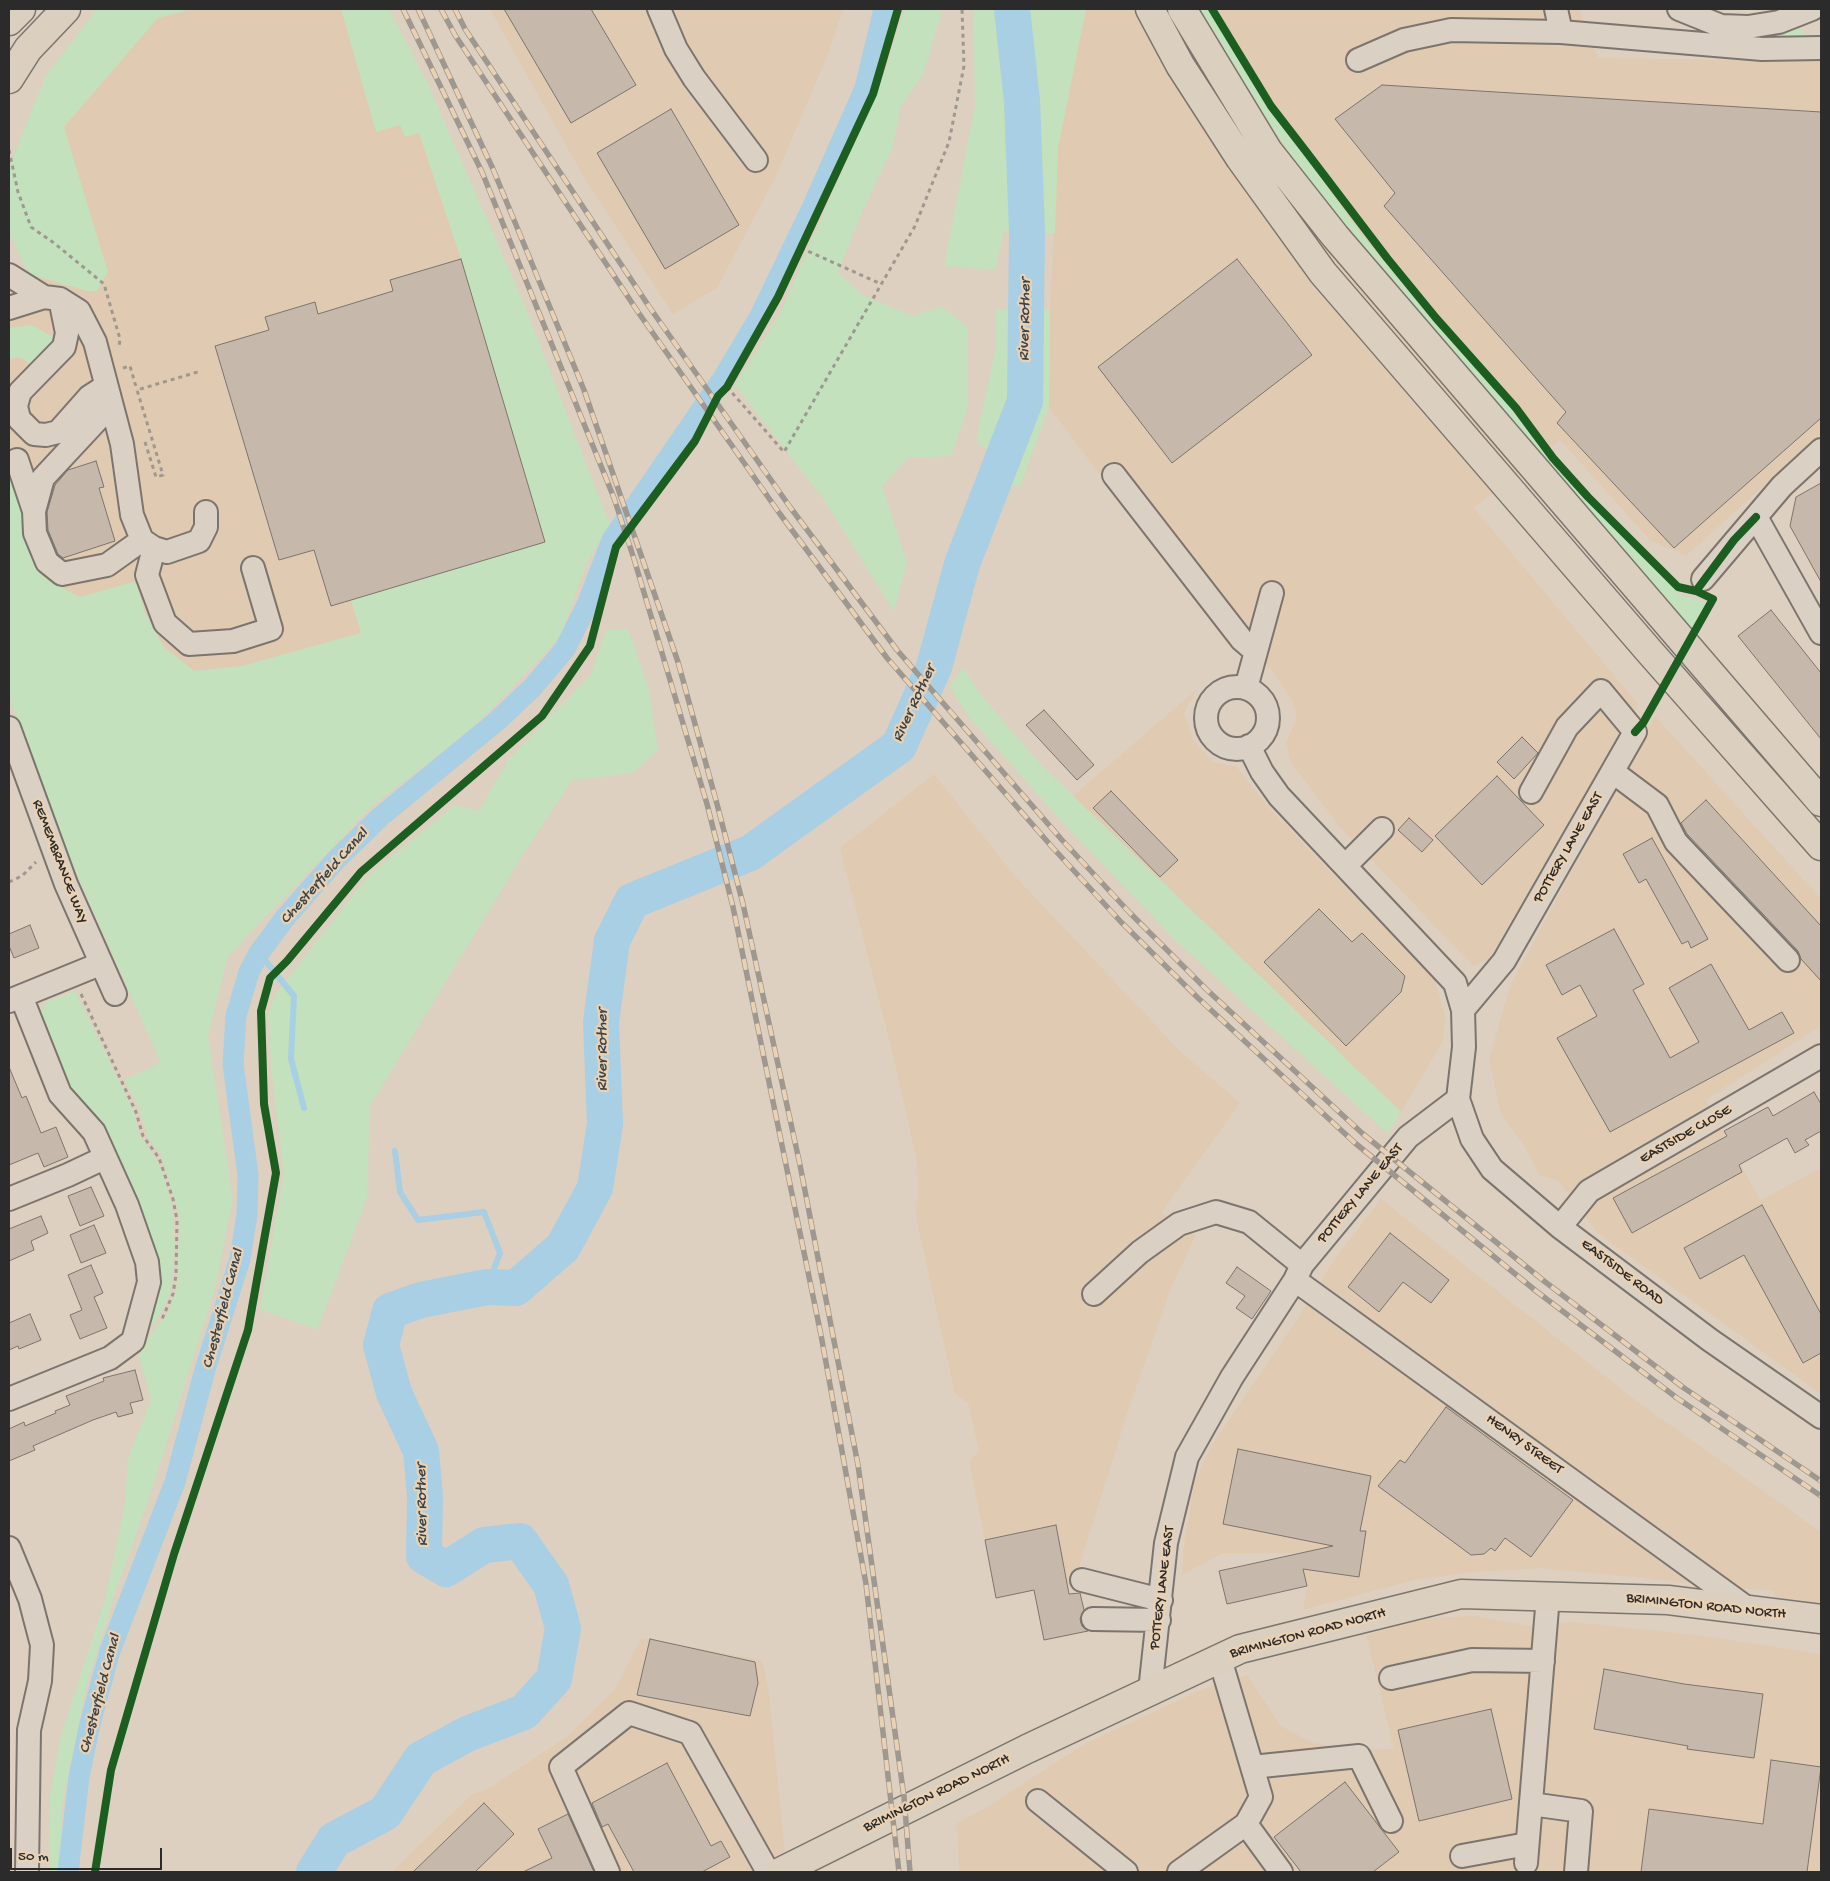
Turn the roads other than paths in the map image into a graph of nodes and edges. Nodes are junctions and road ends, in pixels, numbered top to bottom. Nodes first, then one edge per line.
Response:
1 (21, 9) edge
2 (66, 9) edge
3 (659, 9) edge
4 (1150, 9) edge
5 (1182, 9) edge
6 (1556, 9) edge
7 (1679, 9) edge
8 (1812, 9) edge
9 (9, 21) edge
10 (1561, 32) junction
11 (1821, 48) edge
12 (1358, 60) dead end
13 (9, 79) edge
14 (756, 160) dead end
15 (9, 275) edge
16 (52, 298) junction
17 (9, 308) edge
18 (98, 353) junction
19 (46, 368) junction
20 (108, 396) junction
21 (1821, 450) edge
22 (17, 460) dead end
23 (1114, 475) dead end
24 (34, 511) junction
25 (206, 512) dead end
26 (1756, 517) junction
27 (148, 544) junction
28 (253, 568) dead end
29 (1703, 579) dead end
30 (1272, 593) dead end
31 (1821, 633) edge
32 (1256, 652) junction
33 (1246, 688) junction
34 (9, 728) edge
35 (1249, 746) junction
36 (1614, 772) junction
37 (1532, 792) dead end
38 (1821, 802) edge
39 (1382, 829) dead end
40 (1821, 846) edge
41 (1345, 866) junction
42 (1788, 960) dead end
43 (100, 964) junction
44 (115, 994) dead end
45 (15, 999) edge
46 (1463, 1010) junction
47 (1821, 1056) edge
48 (1458, 1099) junction
49 (104, 1158) junction
50 (9, 1199) edge
51 (1560, 1227) junction
52 (1299, 1272) junction
53 (1094, 1294) dead end
54 (9, 1399) edge
55 (1821, 1416) edge
56 (9, 1548) edge
57 (1082, 1580) dead end
58 (1548, 1596) junction
59 (1160, 1610) junction
60 (1752, 1611) junction
61 (1093, 1619) dead end
62 (1821, 1619) edge
63 (1220, 1659) junction
64 (1542, 1660) junction
65 (1391, 1678) dead end
66 (1150, 1691) junction
67 (1252, 1767) junction
68 (1038, 1801) dead end
69 (1531, 1804) junction
70 (1391, 1821) dead end
71 (1246, 1824) junction
72 (1462, 1856) dead end
73 (27, 1872) edge
74 (608, 1872) edge
75 (768, 1872) edge
76 (780, 1872) edge
77 (1126, 1872) edge
78 (1179, 1872) edge
79 (1282, 1872) edge
80 (1576, 1872) edge

1 - 9 main road
2 - 13 main road
3 - 14 street
4 - 40 main road
5 - 38 main road
6 - 10 street
7 - 8 street
10 - 11 street
10 - 12 street
15 - 16 street
16 - 17 street
16 - 18 street
16 - 19 street
18 - 19 street
18 - 20 street
19 - 20 street
20 - 24 street
20 - 27 street
21 - 26 street
22 - 24 street
23 - 32 street
24 - 27 street
25 - 27 street
26 - 29 street
26 - 31 street
27 - 28 street
30 - 32 street
32 - 33 street
33 - 35 street
33 - 35 street
34 - 43 street, REMEMBRANCE WAY
35 - 41 street
36 - 37 street, POTTERY LANE EAST
36 - 42 street
36 - 46 street, POTTERY LANE EAST
39 - 41 street
41 - 46 street
43 - 44 street, REMEMBRANCE WAY
43 - 45 street
45 - 49 street
46 - 48 street
47 - 51 street, EASTSIDE CLOSE
48 - 51 street, EASTSIDE ROAD
48 - 52 street, POTTERY LANE EAST
49 - 50 street
49 - 54 street
51 - 55 street, EASTSIDE ROAD
52 - 53 street, HENRY STREET
52 - 59 street, POTTERY LANE EAST
52 - 60 street, HENRY STREET
56 - 73 street
57 - 59 street
58 - 60 main road, BRIMINGTON ROAD NORTH
58 - 63 main road, BRIMINGTON ROAD NORTH
58 - 64 street
59 - 61 street
59 - 66 street, POTTERY LANE EAST
60 - 62 main road, BRIMINGTON ROAD NORTH
63 - 66 main road, BRIMINGTON ROAD NORTH
63 - 67 street
64 - 65 street
64 - 69 street
66 - 76 main road, BRIMINGTON ROAD NORTH
67 - 70 street
67 - 71 street
68 - 77 street
69 - 72 street
69 - 80 street
71 - 78 street
71 - 79 street
74 - 75 street

